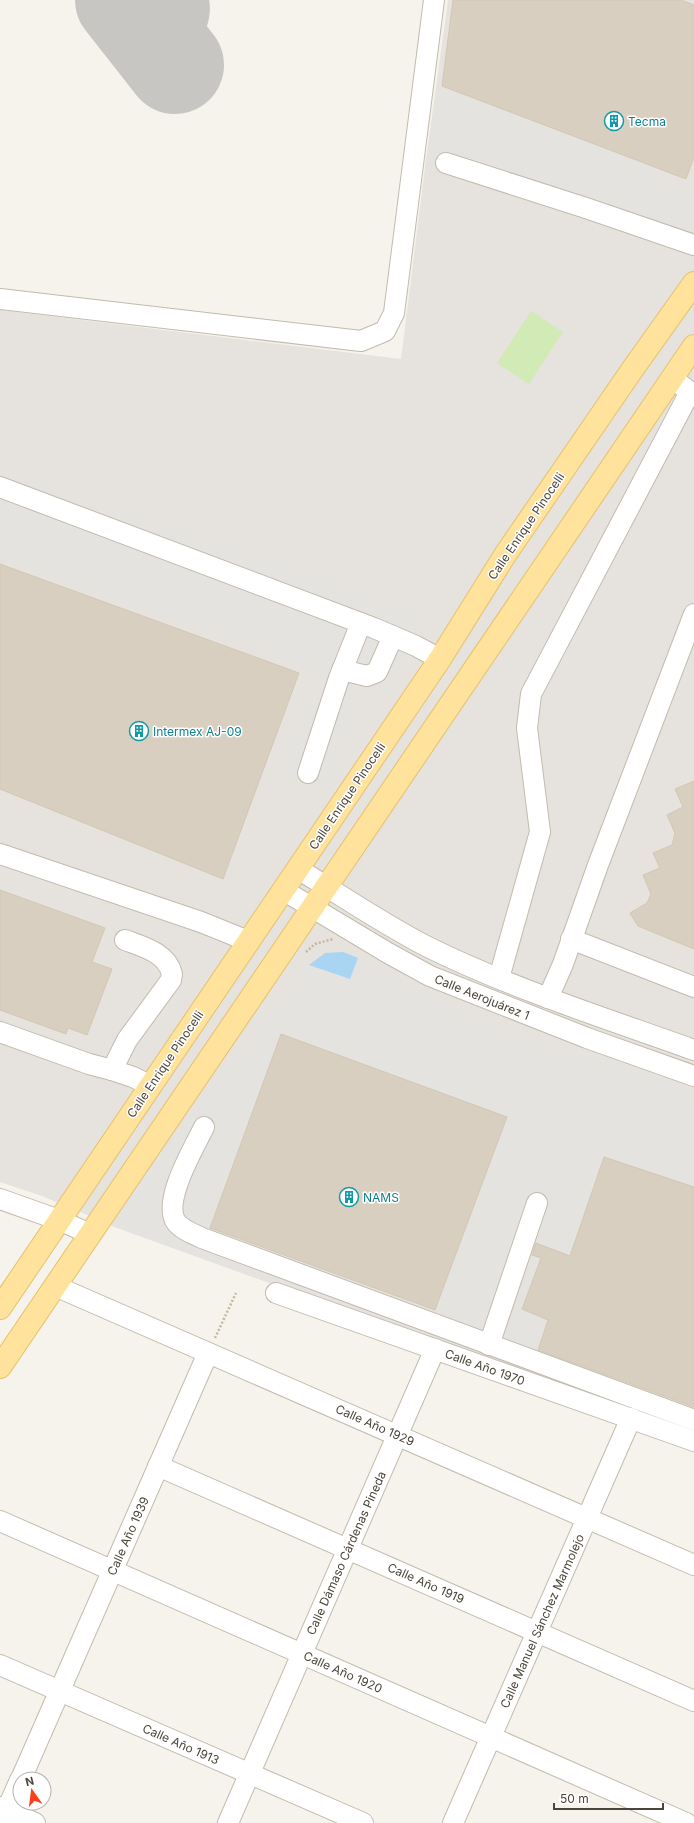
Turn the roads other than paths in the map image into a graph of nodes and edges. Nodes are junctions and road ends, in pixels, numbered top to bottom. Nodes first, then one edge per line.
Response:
1 (434, 0) edge
2 (446, 163) dead end
3 (694, 246) edge
4 (694, 283) edge
5 (0, 299) edge
6 (694, 346) edge
7 (672, 378) junction
8 (692, 393) edge
9 (0, 487) edge
10 (694, 614) edge
11 (361, 623) junction
12 (393, 636) junction
13 (440, 659) junction
14 (342, 670) junction
15 (308, 773) dead end
16 (0, 854) edge
17 (298, 869) junction
18 (327, 886) junction
19 (283, 890) junction
20 (312, 908) junction
21 (571, 939) junction
22 (125, 940) dead end
23 (248, 941) junction
24 (500, 978) junction
25 (694, 987) edge
26 (548, 998) junction
27 (0, 1032) edge
28 (694, 1050) edge
29 (112, 1070) junction
30 (694, 1076) edge
31 (151, 1086) junction
32 (204, 1127) dead end
33 (0, 1199) edge
34 (537, 1203) dead end
35 (59, 1220) junction
36 (90, 1234) junction
37 (55, 1286) junction
38 (276, 1292) dead end
39 (0, 1308) edge
40 (489, 1345) junction
41 (435, 1349) junction
42 (208, 1353) junction
43 (0, 1367) edge
44 (631, 1418) junction
45 (694, 1420) edge
46 (398, 1435) junction
47 (694, 1441) edge
48 (158, 1466) junction
49 (587, 1518) junction
50 (0, 1521) edge
51 (348, 1549) junction
52 (694, 1565) edge
53 (112, 1571) junction
54 (537, 1632) junction
55 (302, 1654) junction
56 (0, 1665) edge
57 (59, 1691) junction
58 (694, 1701) edge
59 (491, 1737) junction
60 (24, 1771) edge
61 (250, 1774) junction
62 (12, 1796) edge
63 (3, 1814) edge
64 (36, 1823) edge
65 (228, 1823) edge
66 (363, 1823) edge
67 (453, 1823) edge
68 (686, 1823) edge

1 - 5 street
2 - 3 street
4 - 13 main road, Calle Enrique Pinocelli
6 - 7 main road
7 - 8 street
7 - 18 main road
8 - 24 street
9 - 11 street
10 - 21 street
11 - 12 street
11 - 14 street
12 - 13 street
12 - 14 street
13 - 17 main road, Calle Enrique Pinocelli
14 - 15 street
16 - 23 street
17 - 18 street, Calle Aerojuárez 1
17 - 19 main road, Calle Enrique Pinocelli
18 - 20 main road
18 - 24 street, Calle Aerojuárez 1
19 - 20 street, Calle Aerojuárez 1
19 - 23 main road, Calle Enrique Pinocelli
20 - 30 street, Calle Aerojuárez 1
20 - 36 main road
21 - 25 street
21 - 26 street
22 - 29 street
23 - 31 main road, Calle Enrique Pinocelli
24 - 26 street, Calle Aerojuárez 1
26 - 28 street, Calle Aerojuárez 1
27 - 29 street
29 - 31 street
31 - 35 main road, Calle Enrique Pinocelli
32 - 40 street
33 - 35 street
34 - 40 street
35 - 36 street
35 - 39 main road, Calle Enrique Pinocelli
36 - 37 main road
37 - 42 street, Calle Año 1929
37 - 43 main road
38 - 41 street, Calle Año 1970
40 - 45 street
41 - 44 street, Calle Año 1970
41 - 46 street, Calle Dámaso Cárdenas Pineda
42 - 46 street, Calle Año 1929
42 - 48 street, Calle Año 1939
44 - 47 street, Calle Año 1970
44 - 49 street, Calle Manuel Sánchez Marmolejo
46 - 49 street, Calle Año 1929
46 - 51 street, Calle Dámaso Cárdenas Pineda
48 - 51 street, Calle Año 1919
48 - 53 street, Calle Año 1939
49 - 52 street, Calle Año 1929
49 - 54 street, Calle Manuel Sánchez Marmolejo
50 - 53 street, Calle Año 1920
51 - 54 street, Calle Año 1919
51 - 55 street, Calle Dámaso Cárdenas Pineda
53 - 55 street, Calle Año 1920
53 - 57 street, Calle Año 1939
54 - 58 street, Calle Año 1919
54 - 59 street, Calle Manuel Sánchez Marmolejo
55 - 59 street, Calle Año 1920
55 - 61 street, Calle Dámaso Cárdenas Pineda
56 - 57 street, Calle Año 1913
57 - 60 street, Calle Año 1939
57 - 61 street, Calle Año 1913
59 - 67 street, Calle Manuel Sánchez Marmolejo
59 - 68 street, Calle Año 1920
61 - 65 street, Calle Dámaso Cárdenas Pineda
61 - 66 street, Calle Año 1913
62 - 63 street, Calle Año 1939
63 - 64 street

